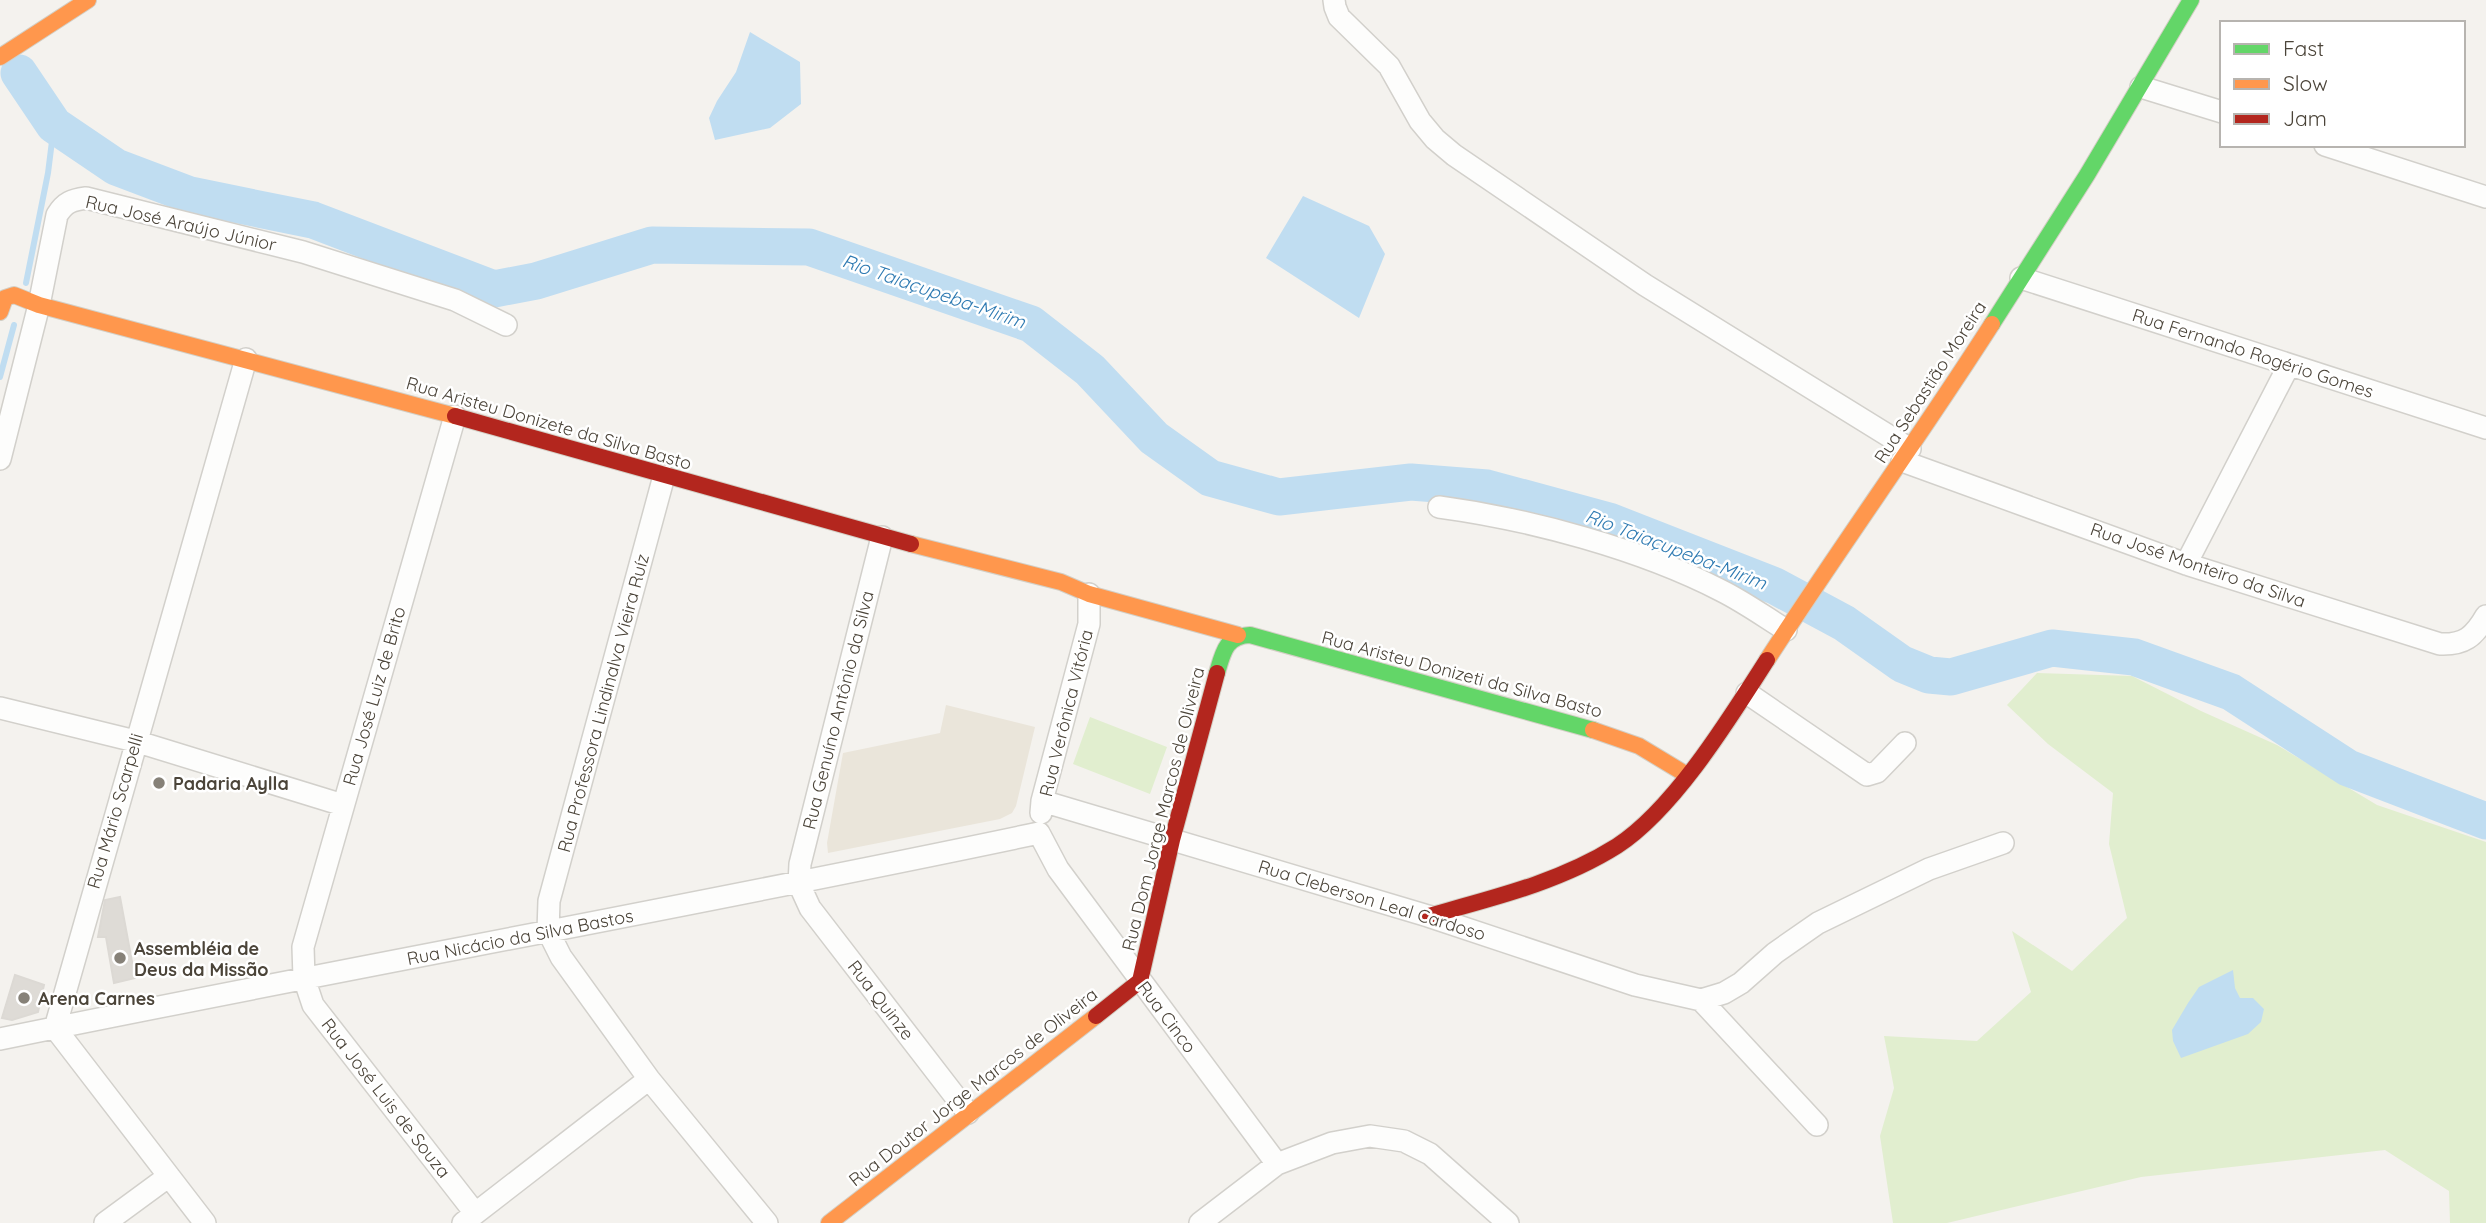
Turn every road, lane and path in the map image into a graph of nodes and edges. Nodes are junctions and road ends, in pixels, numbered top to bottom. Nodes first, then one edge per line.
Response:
1 (88, 0) edge
2 (1334, 0) edge
3 (2191, 0) edge
4 (0, 57) edge
5 (2141, 87) junction
6 (2220, 111) edge
7 (2331, 147) edge
8 (2486, 197) edge
9 (2021, 278) junction
10 (39, 305) junction
11 (1, 308) edge
12 (506, 325) dead end
13 (246, 359) junction
14 (2289, 365) junction
15 (455, 416) junction
16 (2486, 428) edge
17 (1906, 455) junction
18 (0, 459) edge
19 (664, 476) junction
20 (1439, 507) dead end
21 (882, 537) junction
22 (2186, 564) junction
23 (1089, 594) junction
24 (2486, 617) edge
25 (1786, 631) junction
26 (1238, 635) junction
27 (1747, 693) junction
28 (0, 708) edge
29 (135, 741) junction
30 (1905, 743) dead end
31 (1687, 775) junction
32 (1042, 801) junction
33 (343, 805) junction
34 (1039, 833) junction
35 (1172, 840) junction
36 (2003, 842) dead end
37 (799, 884) junction
38 (1428, 916) junction
39 (548, 931) junction
40 (304, 978) junction
41 (1140, 981) junction
42 (1701, 1000) junction
43 (55, 1028) junction
44 (0, 1039) edge
45 (649, 1079) junction
46 (968, 1113) junction
47 (1816, 1125) dead end
48 (1277, 1164) junction
49 (169, 1176) junction
50 (469, 1218) edge
51 (105, 1223) edge
52 (205, 1223) edge
53 (767, 1223) edge
54 (829, 1223) edge
55 (1200, 1223) edge
56 (1508, 1223) edge

1 - 4 main road
2 - 17 street, Rua José Monteiro da Silva
3 - 5 main road, Rua Sebastião Moreira
5 - 6 street
5 - 9 main road, Rua Sebastião Moreira
7 - 8 street
9 - 14 street, Rua Fernando Rogério Gomes
9 - 17 main road, Rua Sebastião Moreira
10 - 11 main road, Rua Aristeu Donizete da Silva Basto
10 - 12 street, Rua José Araújo Júnior
10 - 13 main road, Rua Aristeu Donizete da Silva Basto
10 - 18 street, Rua José Araújo Júnior
13 - 15 main road, Rua Aristeu Donizete da Silva Basto
13 - 29 street, Rua Mário Scarpelli
14 - 16 street, Rua Fernando Rogério Gomes
14 - 22 street
15 - 19 main road, Rua Aristeu Donizete da Silva Basto
15 - 33 street, Rua José Luiz de Brito
17 - 22 street, Rua José Monteiro da Silva
17 - 25 main road, Rua Sebastião Moreira
19 - 21 main road, Rua Aristeu Donizete da Silva Basto
19 - 39 street, Rua Professora Lindinalva Vieira Ruíz
20 - 25 street
21 - 23 main road, Rua Aristeu Donizete da Silva Basto
21 - 37 street, Rua Genuíno Antônio da Silva
22 - 24 street, Rua José Monteiro da Silva
23 - 26 main road, Rua Aristeu Donizeti da Silva Basto
23 - 32 street, Rua Verônica Vitória
25 - 27 main road, Rua Sebastião Moreira
26 - 31 main road, Rua Aristeu Donizeti da Silva Basto
26 - 35 main road, Rua Dom Jorge Marcos de Oliveira
27 - 30 street
27 - 31 main road, Rua Sebastião Moreira
28 - 29 street
29 - 33 street
29 - 43 street, Rua Mário Scarpelli
31 - 38 main road, Rua Sebastião Moreira
32 - 34 street, Rua Verônica Vitória
32 - 35 street, Rua Cleberson Leal Cardoso
33 - 40 street, Rua José Luiz de Brito
34 - 37 street, Rua Nicácio da Silva Bastos
34 - 41 street, Rua Cinco
35 - 38 street, Rua Cleberson Leal Cardoso
35 - 41 main road, Rua Dom Jorge Marcos de Oliveira
36 - 42 street
37 - 39 street, Rua Nicácio da Silva Bastos
37 - 46 street, Rua Quinze
38 - 42 street, Rua Cleberson Leal Cardoso
39 - 40 street, Rua Nicácio da Silva Bastos
39 - 45 street
40 - 43 street, Rua Nicácio da Silva Bastos
40 - 50 street, Rua José Luis de Souza
41 - 46 main road, Rua Doutor Jorge Marcos de Oliveira
41 - 48 street, Rua Cinco
42 - 47 street
43 - 44 street, Rua Nicácio da Silva Bastos
43 - 49 street
45 - 50 street
45 - 53 street
46 - 54 main road, Rua Doutor Jorge Marcos de Oliveira
48 - 55 street
48 - 56 street
49 - 51 street
49 - 52 street

